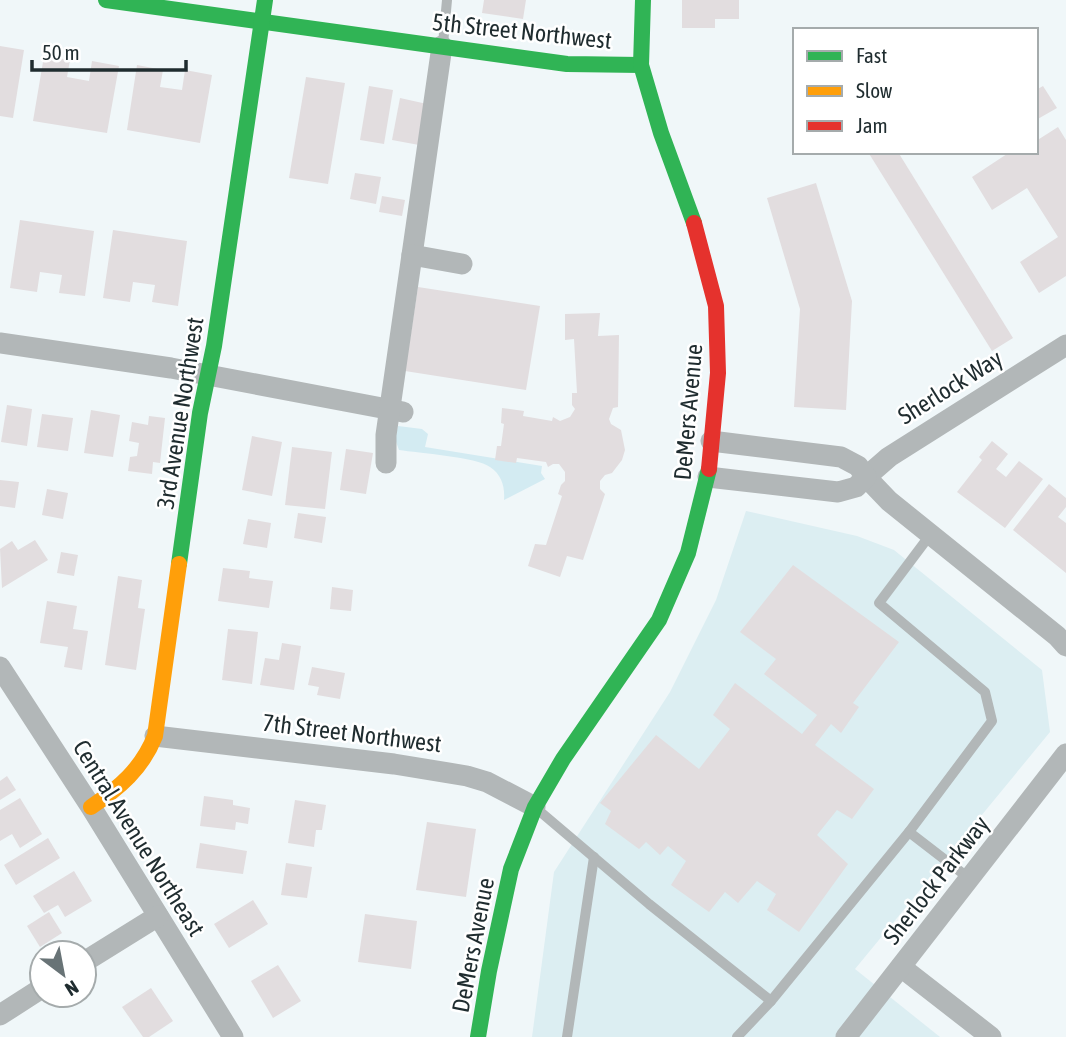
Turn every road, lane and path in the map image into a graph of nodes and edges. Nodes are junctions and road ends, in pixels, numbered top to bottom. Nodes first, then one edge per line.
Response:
1 (106, 0) edge
2 (265, 0) edge
3 (447, 0) edge
4 (643, 0) edge
5 (262, 21) junction
6 (442, 46) junction
7 (641, 65) junction
8 (412, 255) junction
9 (462, 264) dead end
10 (0, 343) edge
11 (1066, 345) edge
12 (209, 374) junction
13 (396, 411) junction
14 (712, 441) junction
15 (386, 463) dead end
16 (708, 477) junction
17 (866, 477) junction
18 (930, 535) junction
19 (1066, 646) edge
20 (0, 667) edge
21 (155, 736) junction
22 (1066, 754) edge
23 (91, 807) junction
24 (534, 807) junction
25 (909, 832) junction
26 (594, 858) junction
27 (970, 879) junction
28 (158, 916) junction
29 (98, 953) edge
30 (901, 967) junction
31 (28, 997) edge
32 (771, 1001) junction
33 (0, 1015) edge
34 (233, 1037) edge
35 (478, 1037) edge
36 (567, 1037) edge
37 (737, 1037) edge
38 (846, 1037) edge
39 (991, 1037) edge

1 - 5 street, 5th Street Northwest
2 - 5 street, 3rd Avenue Northwest
3 - 6 lane
4 - 7 street, DeMers Avenue
5 - 6 street, 5th Street Northwest
5 - 12 street, 3rd Avenue Northwest
6 - 7 street, 5th Street Northwest
6 - 8 street
7 - 14 street, DeMers Avenue
8 - 9 street
8 - 13 street
10 - 12 street
11 - 17 street, Sherlock Way
12 - 13 street
12 - 21 street, 3rd Avenue Northwest
13 - 15 street
14 - 16 street, DeMers Avenue
14 - 17 street
16 - 17 street, Sherlock Way
16 - 24 street, DeMers Avenue
17 - 18 street
18 - 19 street
18 - 25 lane
20 - 23 street, Central Avenue Northeast
21 - 23 street, 3rd Avenue Northwest
21 - 24 street, 7th Street Northwest
22 - 27 street, Sherlock Parkway
23 - 28 street, Central Avenue Northeast
24 - 26 lane
24 - 35 street, DeMers Avenue
25 - 27 lane
25 - 32 lane
26 - 32 lane
26 - 36 lane
27 - 30 street, Sherlock Parkway
28 - 29 street
28 - 34 street, Central Avenue Northeast
30 - 38 street, Sherlock Parkway
30 - 39 street
31 - 33 street
32 - 37 lane

